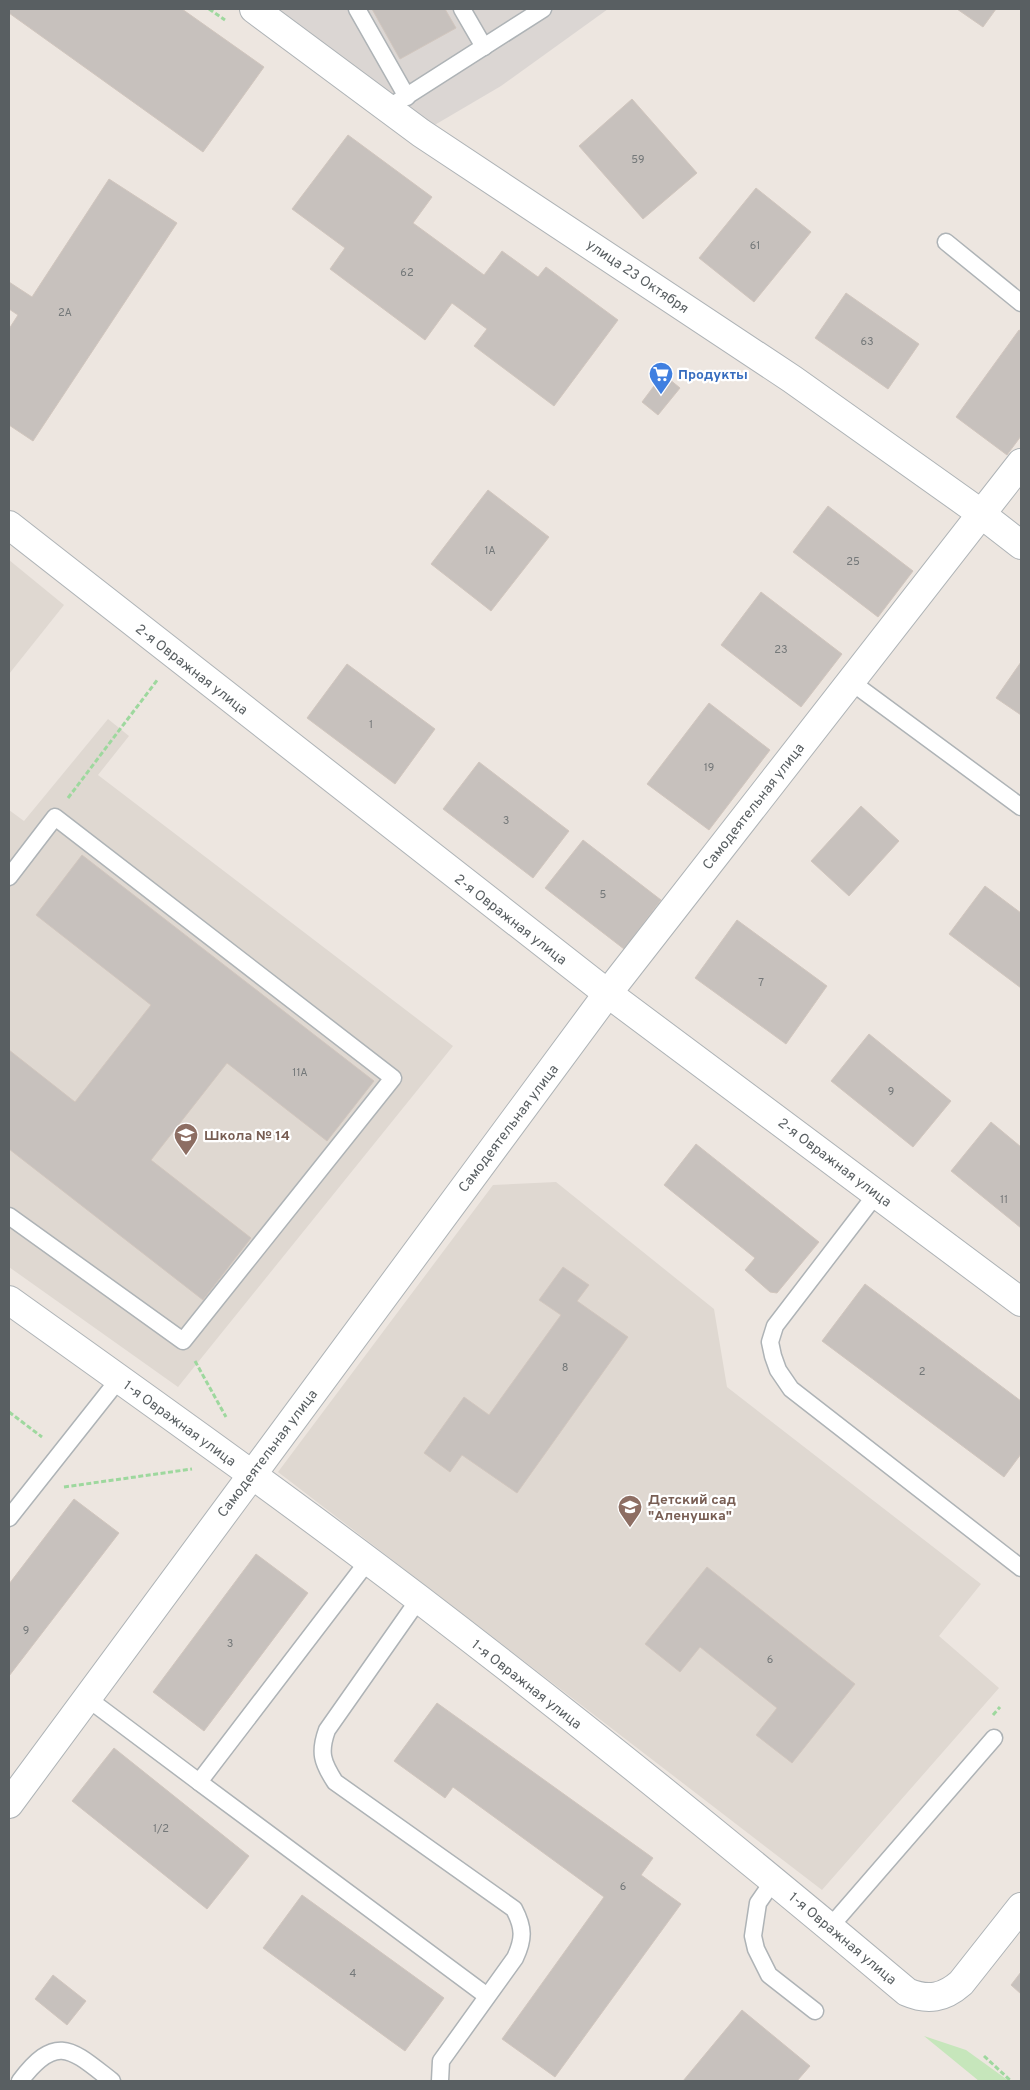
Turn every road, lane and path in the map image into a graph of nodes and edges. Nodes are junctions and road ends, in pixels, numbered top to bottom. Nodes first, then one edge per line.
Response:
1 (254, 9) edge
2 (357, 9) edge
3 (462, 9) edge
4 (543, 9) edge
5 (484, 47) junction
6 (398, 102) junction
7 (946, 242) dead end
8 (1021, 302) edge
9 (1021, 463) edge
10 (981, 513) junction
11 (9, 526) edge
12 (1021, 545) edge
13 (175, 656) junction
14 (850, 681) junction
15 (1021, 807) edge
16 (55, 817) junction
17 (9, 877) edge
18 (608, 993) junction
19 (877, 1193) junction
20 (9, 1216) edge
21 (1020, 1298) edge
22 (9, 1300) edge
23 (183, 1341) junction
24 (119, 1378) junction
25 (9, 1412) edge
26 (231, 1424) dead end
27 (61, 1451) junction
28 (244, 1468) junction
29 (29, 1492) junction
30 (9, 1518) edge
31 (368, 1561) junction
32 (1021, 1568) edge
33 (419, 1599) junction
34 (87, 1698) junction
35 (1000, 1706) dead end
36 (987, 1721) dead end
37 (994, 1738) dead end
38 (199, 1782) junction
39 (9, 1804) edge
40 (774, 1880) junction
41 (1021, 1907) edge
42 (830, 1927) junction
43 (487, 1996) junction
44 (815, 2011) dead end
45 (984, 2056) dead end
46 (20, 2081) edge
47 (112, 2081) edge
48 (440, 2081) edge
49 (1012, 2081) edge

1 - 6 street, улица 23 Октября
2 - 6 lane
3 - 5 lane
4 - 5 lane
5 - 6 lane
6 - 10 street, улица 23 Октября
7 - 8 lane
9 - 10 street, Самодеятельная улица
10 - 12 street, улица 23 Октября
10 - 14 street, Самодеятельная улица
11 - 13 street, 2-я Овражная улица
13 - 16 path
13 - 18 street, 2-я Овражная улица
14 - 15 lane
14 - 18 street, Самодеятельная улица
16 - 17 lane
16 - 23 lane
18 - 19 street, 2-я Овражная улица
18 - 28 street, Самодеятельная улица
19 - 21 street, 2-я Овражная улица
19 - 32 lane
20 - 23 lane
22 - 24 street, 1-я Овражная улица
23 - 26 path
24 - 27 lane
24 - 28 street, 1-я Овражная улица
25 - 27 path
27 - 29 lane
28 - 29 path
28 - 31 street, 1-я Овражная улица
28 - 34 street, Самодеятельная улица
29 - 30 lane
31 - 33 street, 1-я Овражная улица
31 - 38 lane
33 - 40 street, 1-я Овражная улица
33 - 43 lane
34 - 38 lane
34 - 39 street, Самодеятельная улица
35 - 36 path
37 - 42 lane
38 - 43 lane
40 - 42 street, 1-я Овражная улица
40 - 44 lane
41 - 42 street, 1-я Овражная улица
43 - 48 lane
45 - 49 path
46 - 47 lane

